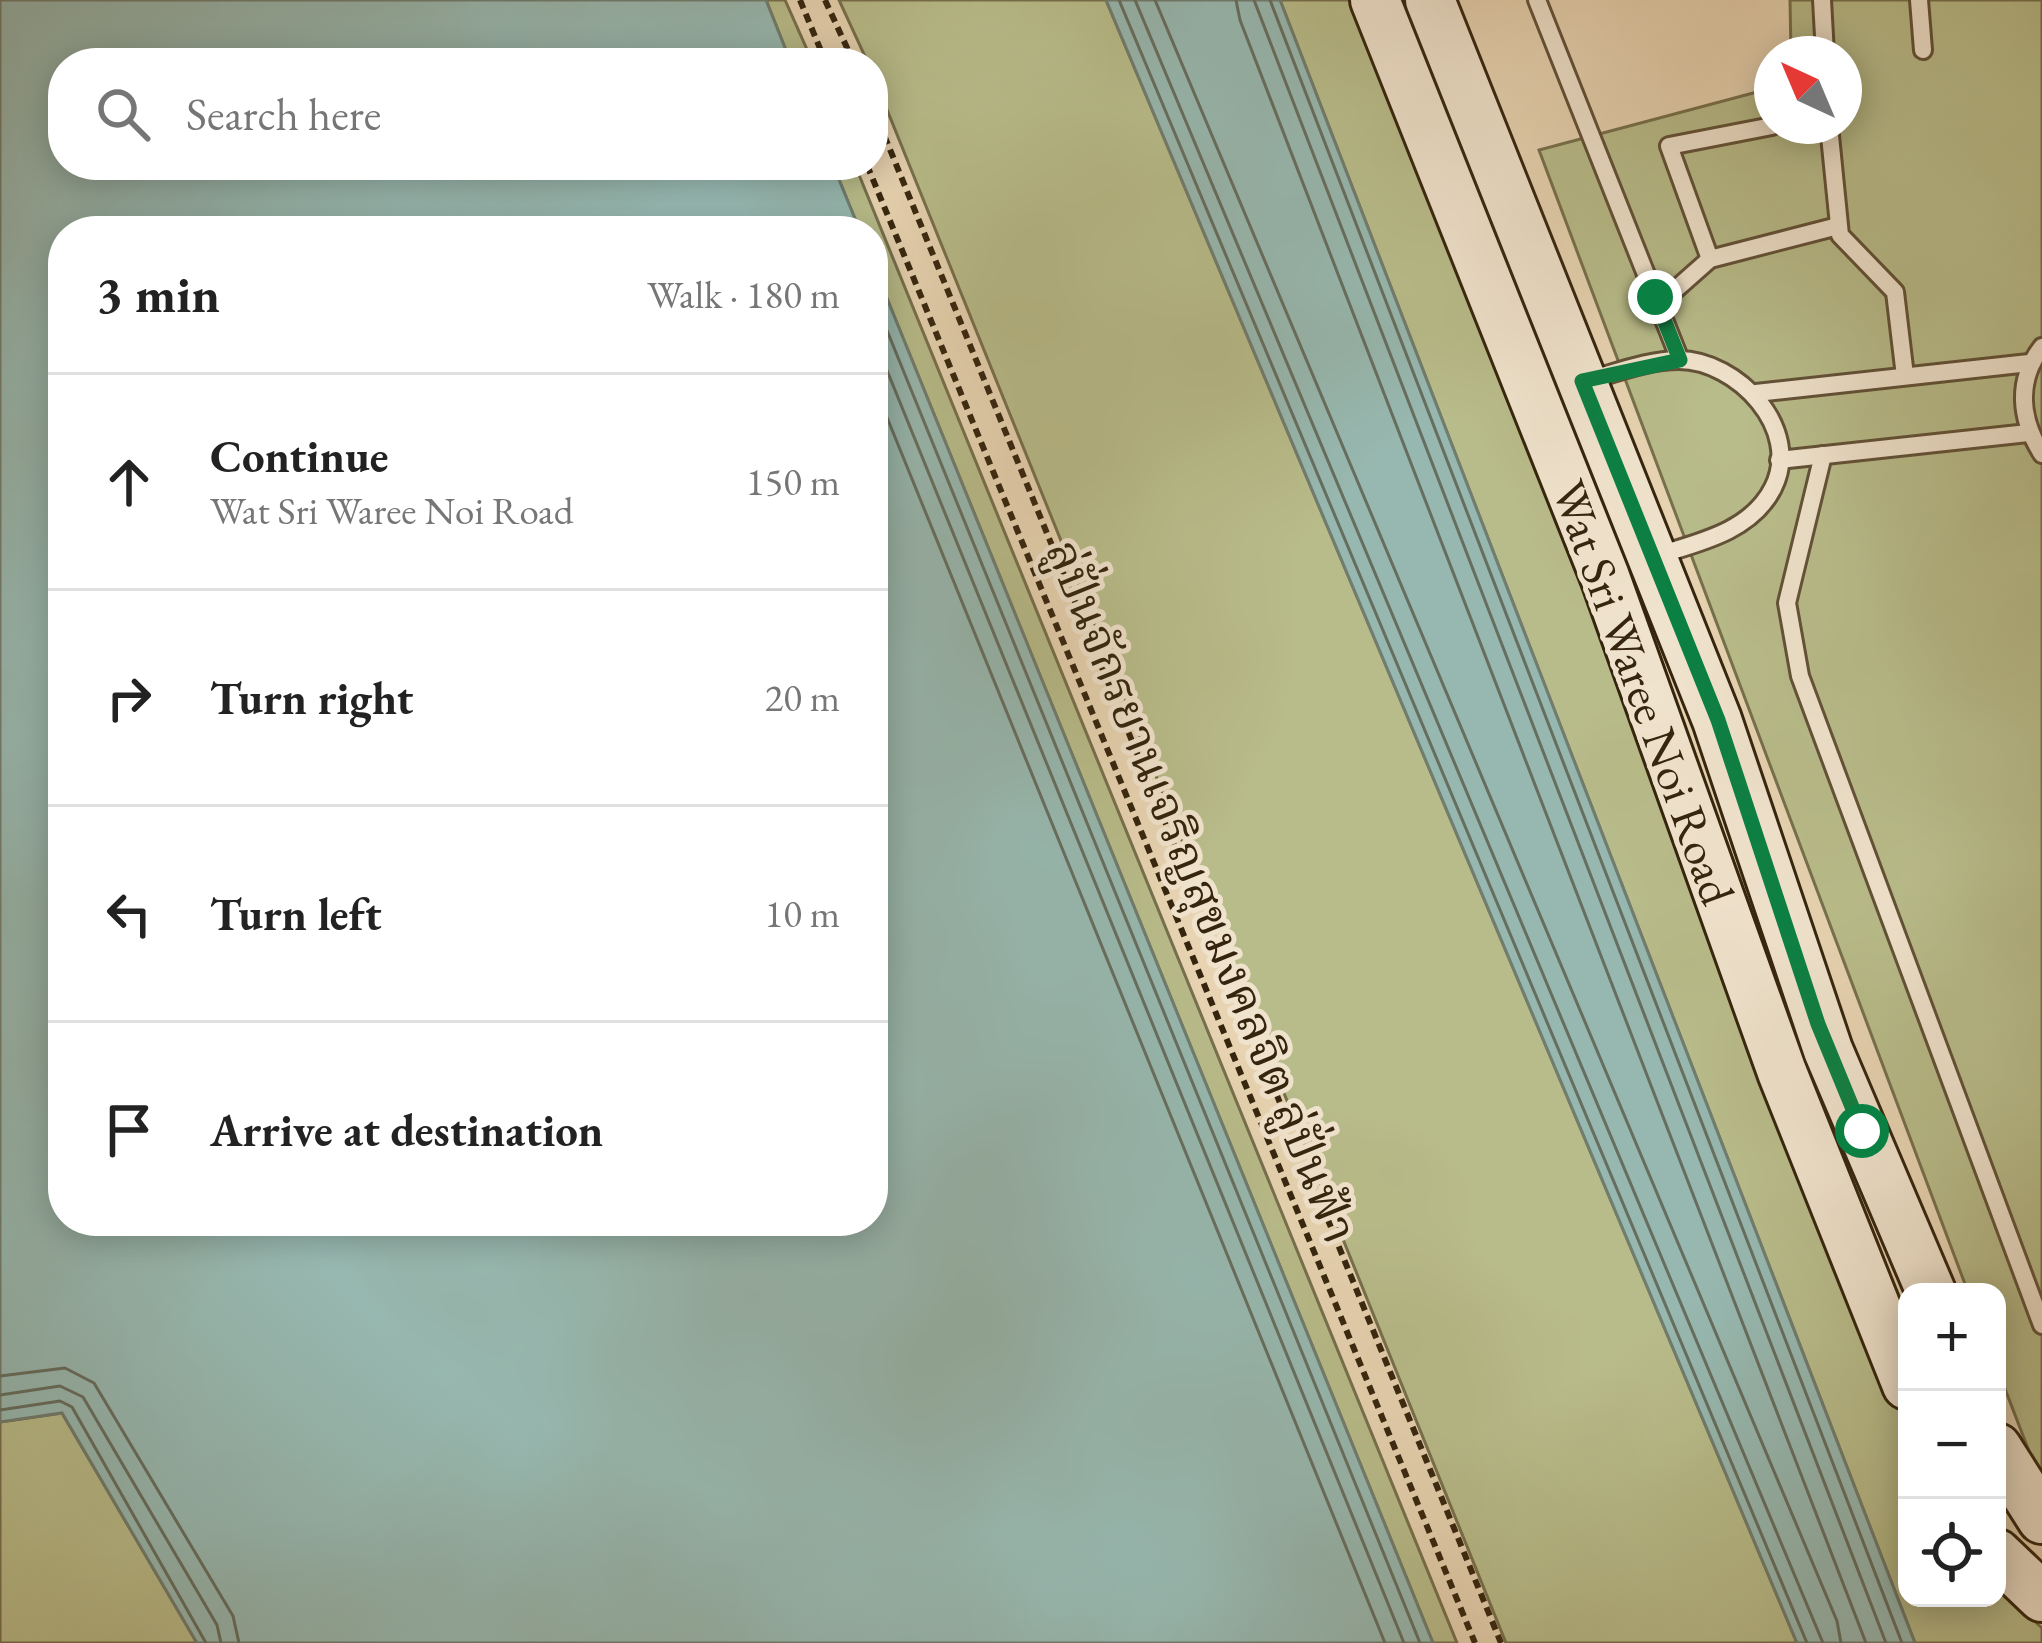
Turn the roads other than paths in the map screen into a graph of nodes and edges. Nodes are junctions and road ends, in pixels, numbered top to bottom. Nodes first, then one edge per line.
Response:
1 (1375, 0) edge
2 (1430, 0) edge
3 (1537, 0) edge
4 (1822, 0) edge
5 (1919, 0) edge
6 (1824, 36) edge
7 (1923, 50) dead end
8 (1754, 129) edge
9 (1831, 144) edge
10 (1838, 226) junction
11 (1710, 259) junction
12 (1658, 304) junction
13 (2042, 347) edge
14 (1680, 360) junction
15 (2030, 363) junction
16 (1905, 376) junction
17 (1582, 381) junction
18 (1756, 393) junction
19 (2028, 433) junction
20 (1823, 454) junction
21 (2042, 454) edge
22 (1779, 460) junction
23 (1652, 557) junction
24 (1927, 1283) edge
25 (2042, 1325) edge
26 (1898, 1362) edge
27 (2006, 1462) edge
28 (2042, 1519) edge
29 (2006, 1563) edge
30 (2042, 1597) edge

1 - 26 main road, Wat Sri Waree Noi Road
2 - 17 main road, Wat Sri Waree Noi Road
3 - 12 lane
4 - 6 lane
5 - 7 lane
8 - 11 lane
9 - 10 lane
10 - 11 lane
10 - 16 lane
11 - 12 lane
12 - 14 lane
13 - 15 lane
14 - 17 lane
14 - 18 lane
15 - 16 lane
15 - 19 lane
16 - 18 lane
17 - 23 main road, Wat Sri Waree Noi Road
18 - 22 lane
19 - 20 lane
19 - 21 lane
20 - 22 lane
20 - 25 lane
22 - 23 lane
23 - 24 main road, Wat Sri Waree Noi Road
27 - 28 main road
29 - 30 main road

